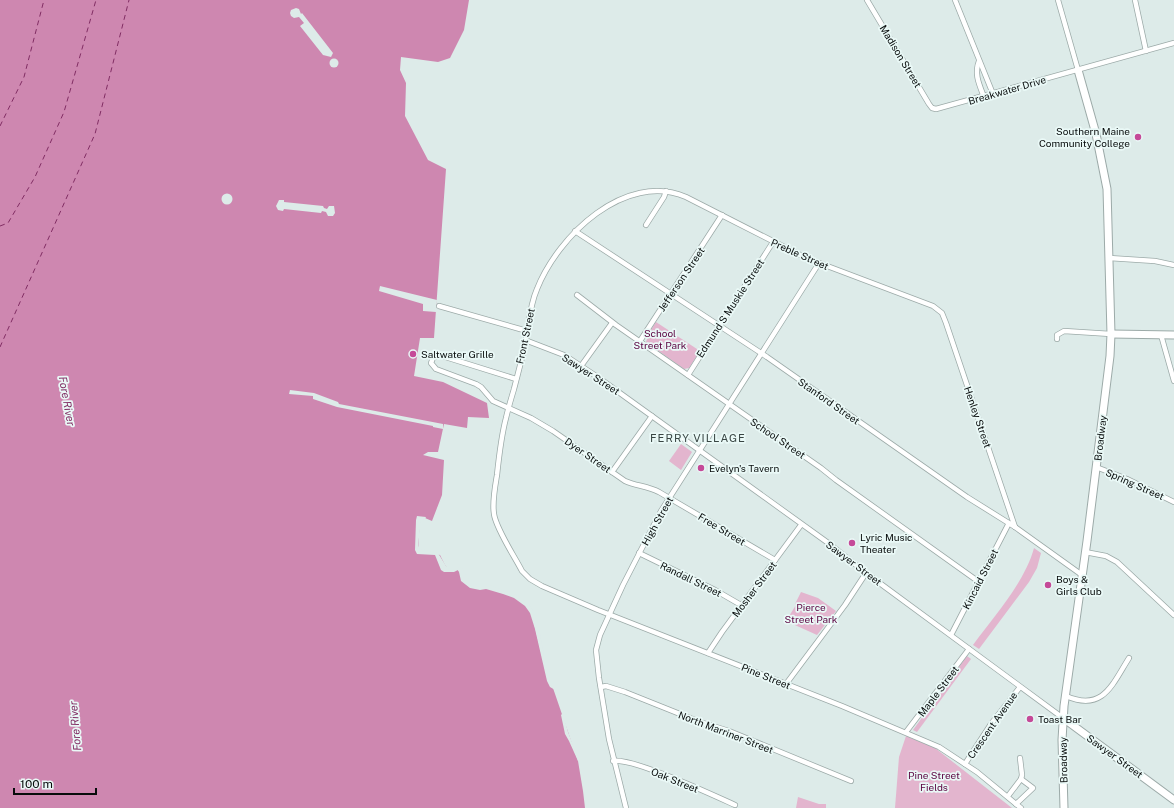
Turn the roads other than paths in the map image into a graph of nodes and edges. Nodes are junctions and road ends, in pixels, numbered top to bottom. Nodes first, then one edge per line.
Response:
1 (867, 0) edge
2 (955, 0) edge
3 (1058, 0) edge
4 (1135, 0) edge
5 (1174, 43) edge
6 (1146, 51) junction
7 (979, 61) junction
8 (1078, 70) junction
9 (993, 94) junction
10 (984, 97) junction
11 (936, 109) joint
12 (666, 191) junction
13 (722, 215) junction
14 (646, 225) dead end
15 (575, 231) junction
16 (773, 242) junction
17 (1109, 258) junction
18 (819, 263) junction
19 (1174, 265) edge
20 (671, 294) junction
21 (577, 295) dead end
22 (439, 306) dead end
23 (938, 308) joint
24 (612, 323) junction
25 (719, 325) junction
26 (527, 331) junction
27 (1111, 334) junction
28 (1161, 335) junction
29 (1174, 335) edge
30 (525, 340) junction
31 (1057, 340) dead end
32 (640, 341) junction
33 (762, 354) junction
34 (581, 366) junction
35 (688, 375) junction
36 (516, 379) junction
37 (1174, 381) edge
38 (729, 405) junction
39 (508, 408) junction
40 (652, 416) junction
41 (700, 450) junction
42 (1096, 467) junction
43 (612, 472) junction
44 (669, 497) junction
45 (1174, 502) edge
46 (1009, 523) junction
47 (801, 525) junction
48 (1015, 527) junction
49 (511, 550) joint
50 (1085, 552) junction
51 (639, 553) junction
52 (775, 560) junction
53 (866, 573) junction
54 (1082, 575) junction
55 (979, 582) junction
56 (741, 605) junction
57 (609, 614) junction
58 (1174, 615) edge
59 (951, 636) junction
60 (968, 649) junction
61 (708, 654) junction
62 (1129, 658) dead end
63 (786, 684) junction
64 (1020, 686) junction
65 (601, 687) junction
66 (1066, 696) junction
67 (1063, 718) junction
68 (906, 732) junction
69 (1020, 758) dead end
70 (614, 761) junction
71 (966, 764) junction
72 (1022, 778) junction
73 (851, 781) dead end
74 (1008, 796) junction
75 (1174, 800) edge
76 (1016, 804) junction
77 (735, 805) dead end
78 (626, 808) edge
79 (1021, 808) edge
80 (1064, 808) edge

1 - 11 street, Madison Street
2 - 7 street
3 - 8 street
4 - 6 street
5 - 6 street, Breakwater Drive
6 - 8 street, Breakwater Drive
7 - 9 street
7 - 10 street
8 - 9 street, Breakwater Drive
8 - 17 main road, Broadway
9 - 10 street, Breakwater Drive
10 - 11 street, Breakwater Drive
12 - 13 street, Preble Street
12 - 14 street
12 - 15 street, Front Street
13 - 16 street, Preble Street
13 - 20 street, Jefferson Street
15 - 20 street, Stanford Street
15 - 26 street, Front Street
16 - 18 street, Preble Street
16 - 25 street, Edmund S Muskie Street
17 - 19 street
17 - 27 main road, Broadway
18 - 23 street, Preble Street
18 - 33 street, High Street
20 - 25 street, Stanford Street
20 - 32 street, Jefferson Street
21 - 24 street, School Street
22 - 26 street
23 - 48 street, Henley Street
24 - 32 street, School Street
24 - 34 street
25 - 33 street, Stanford Street
25 - 35 street, Edmund S Muskie Street
26 - 30 street, Front Street
27 - 28 main road
27 - 31 street
27 - 42 main road, Broadway
28 - 29 main road
28 - 37 street
30 - 34 street, Sawyer Street
30 - 36 street, Front Street
32 - 35 street, School Street
33 - 38 street, High Street
33 - 46 street, Stanford Street
34 - 40 street, Sawyer Street
35 - 38 street, School Street
36 - 39 street, Front Street
36 - 39 street, Dyer Street
38 - 41 street, High Street
38 - 55 street, School Street
39 - 43 street, Dyer Street
39 - 49 street, Front Street
40 - 41 street, Sawyer Street
40 - 43 street
41 - 44 street, High Street
41 - 47 street, Sawyer Street
42 - 45 street, Spring Street
42 - 50 main road, Broadway
43 - 44 street, Dyer Street
44 - 51 street, High Street
44 - 52 street, Free Street
46 - 48 street, Stanford Street
46 - 55 street, Kincaid Street
47 - 52 street, Mosher Street
47 - 53 street, Sawyer Street
48 - 54 street, Stanford Street
49 - 57 street, Pine Street
50 - 54 main road, Broadway
50 - 58 street
51 - 56 street, Randall Street
51 - 57 street, High Street
52 - 56 street, Mosher Street
53 - 59 street, Sawyer Street
53 - 63 street
54 - 66 main road, Broadway
55 - 59 street, Kincaid Street
56 - 61 street, Mosher Street
57 - 61 street, Pine Street
57 - 65 street, High Street
59 - 60 street, Sawyer Street
60 - 64 street, Sawyer Street
60 - 68 street, Maple Street
61 - 63 street, Pine Street
62 - 66 street
63 - 68 street, Pine Street
64 - 67 street, Sawyer Street
64 - 71 street, Crescent Avenue
65 - 70 street, High Street
65 - 73 street, North Marriner Street
66 - 67 main road, Broadway
67 - 75 main road, Sawyer Street
67 - 80 main road, Broadway
68 - 71 street, Pine Street
69 - 72 street
70 - 77 street, Oak Street
70 - 78 street, High Street
71 - 74 street, Pine Street
72 - 74 street
72 - 76 street
74 - 76 street, Pine Street
76 - 79 street, Pine Street

